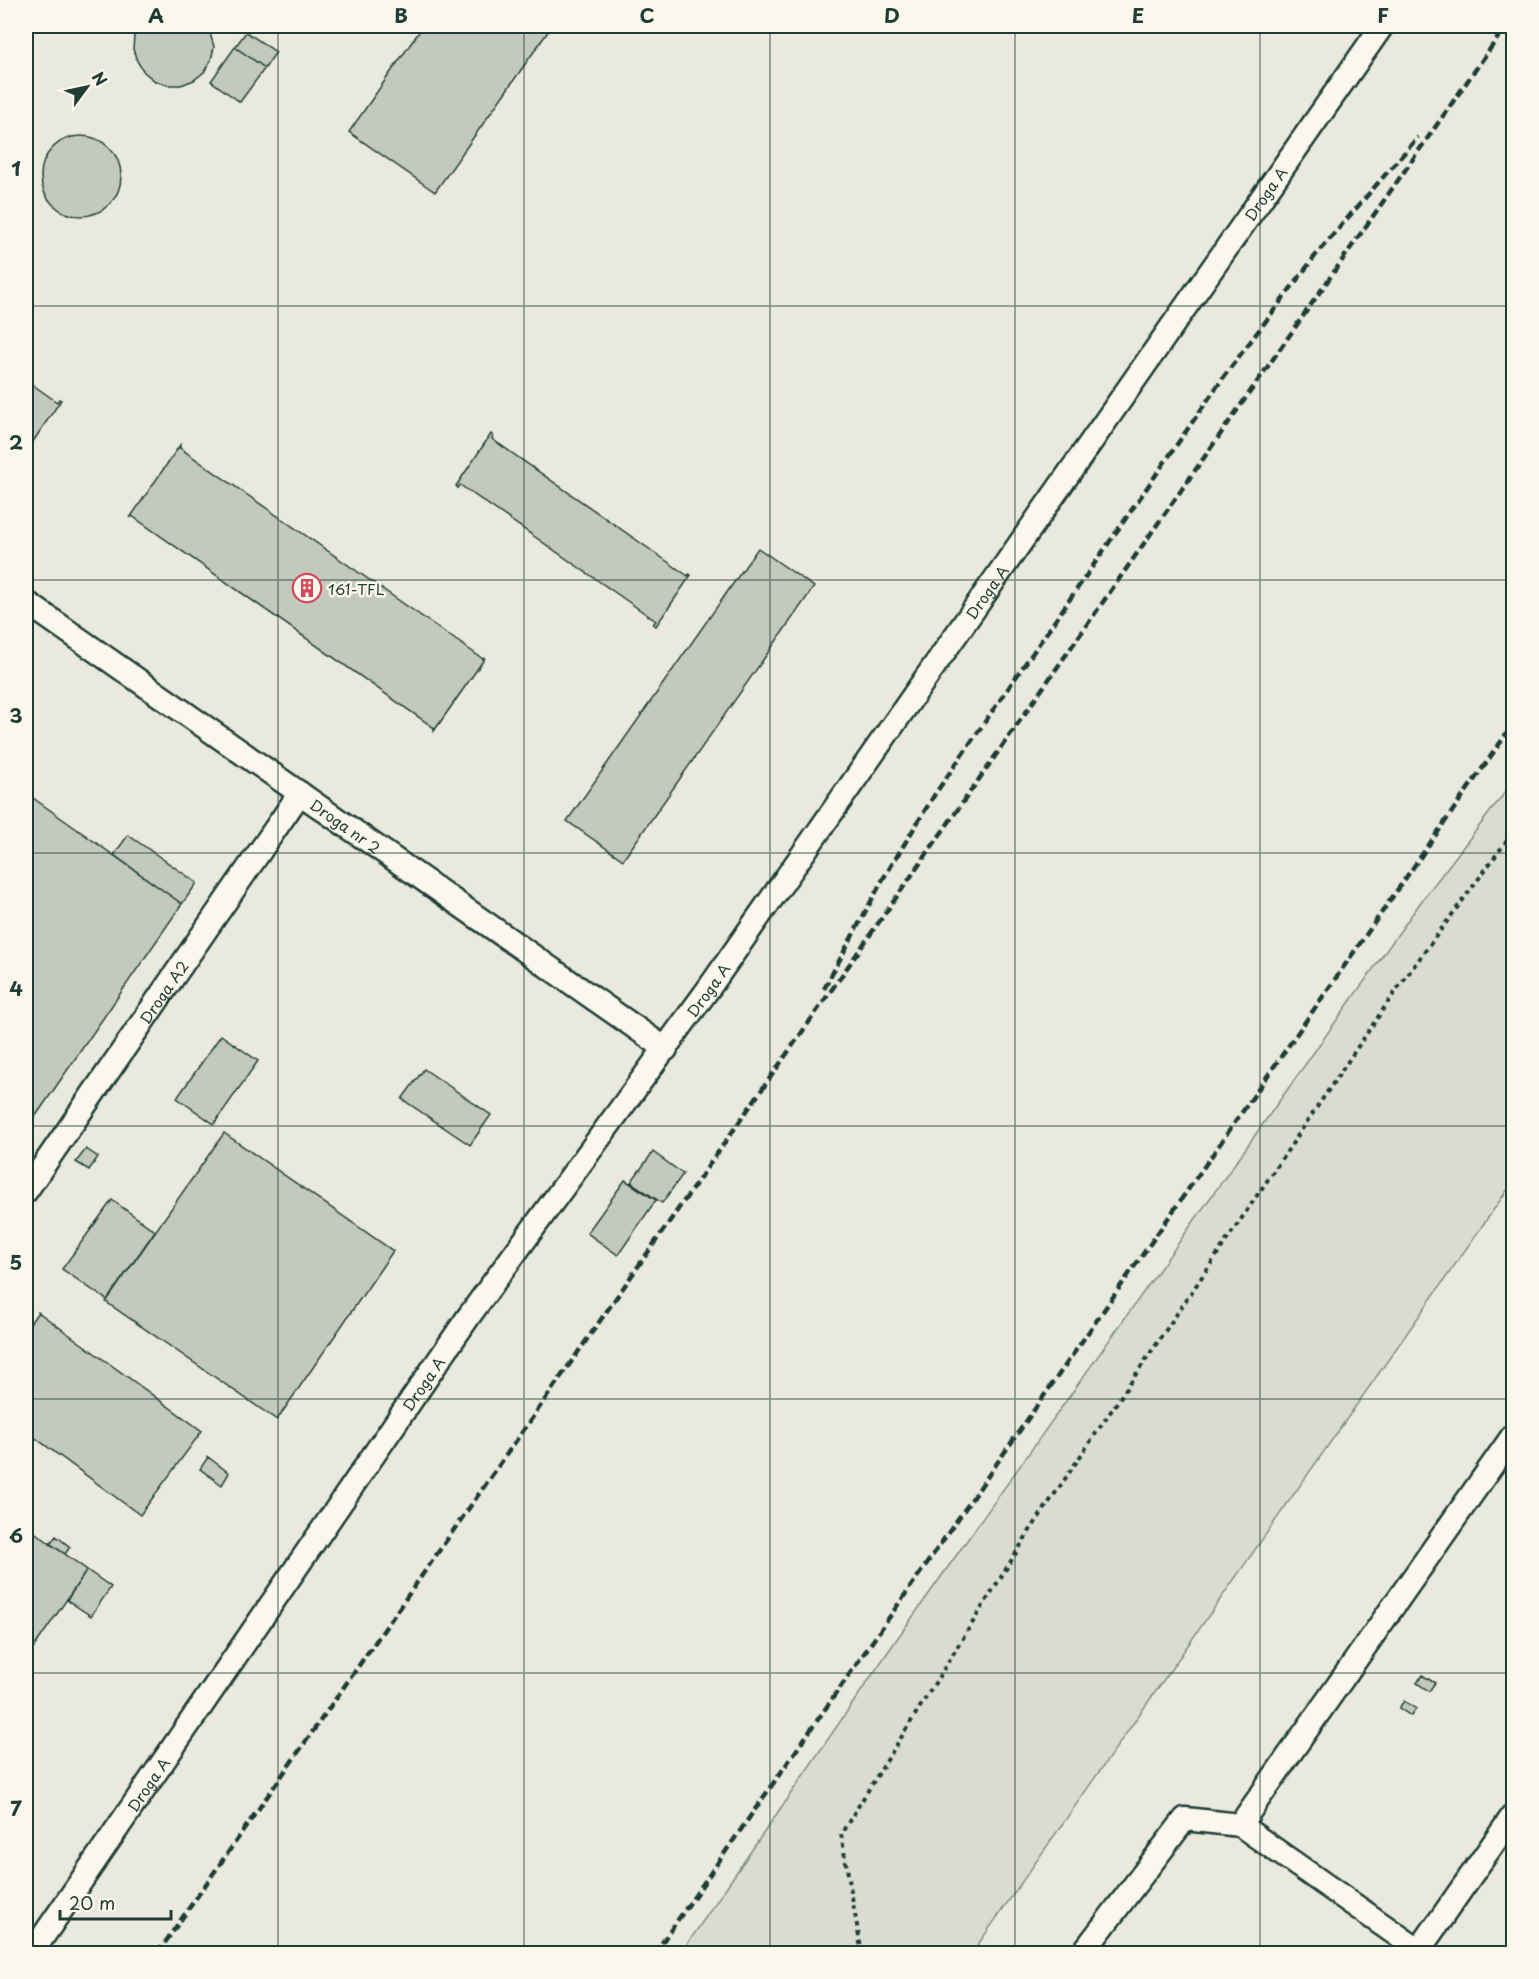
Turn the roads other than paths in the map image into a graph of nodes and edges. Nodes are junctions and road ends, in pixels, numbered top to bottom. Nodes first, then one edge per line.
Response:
1 (1382, 26) edge
2 (26, 602) edge
3 (300, 793) junction
4 (666, 1049) junction
5 (26, 1191) edge
6 (1514, 1434) edge
7 (1514, 1814) edge
8 (1240, 1825) junction
9 (1421, 1952) edge
10 (31, 1953) edge
11 (1082, 1953) edge

1 - 4 lane, Droga A
2 - 3 lane, Droga nr 2
3 - 4 lane, Droga nr 2
3 - 5 lane, Droga A2
4 - 10 lane, Droga A
6 - 8 lane
7 - 9 lane
8 - 9 lane
8 - 11 lane

